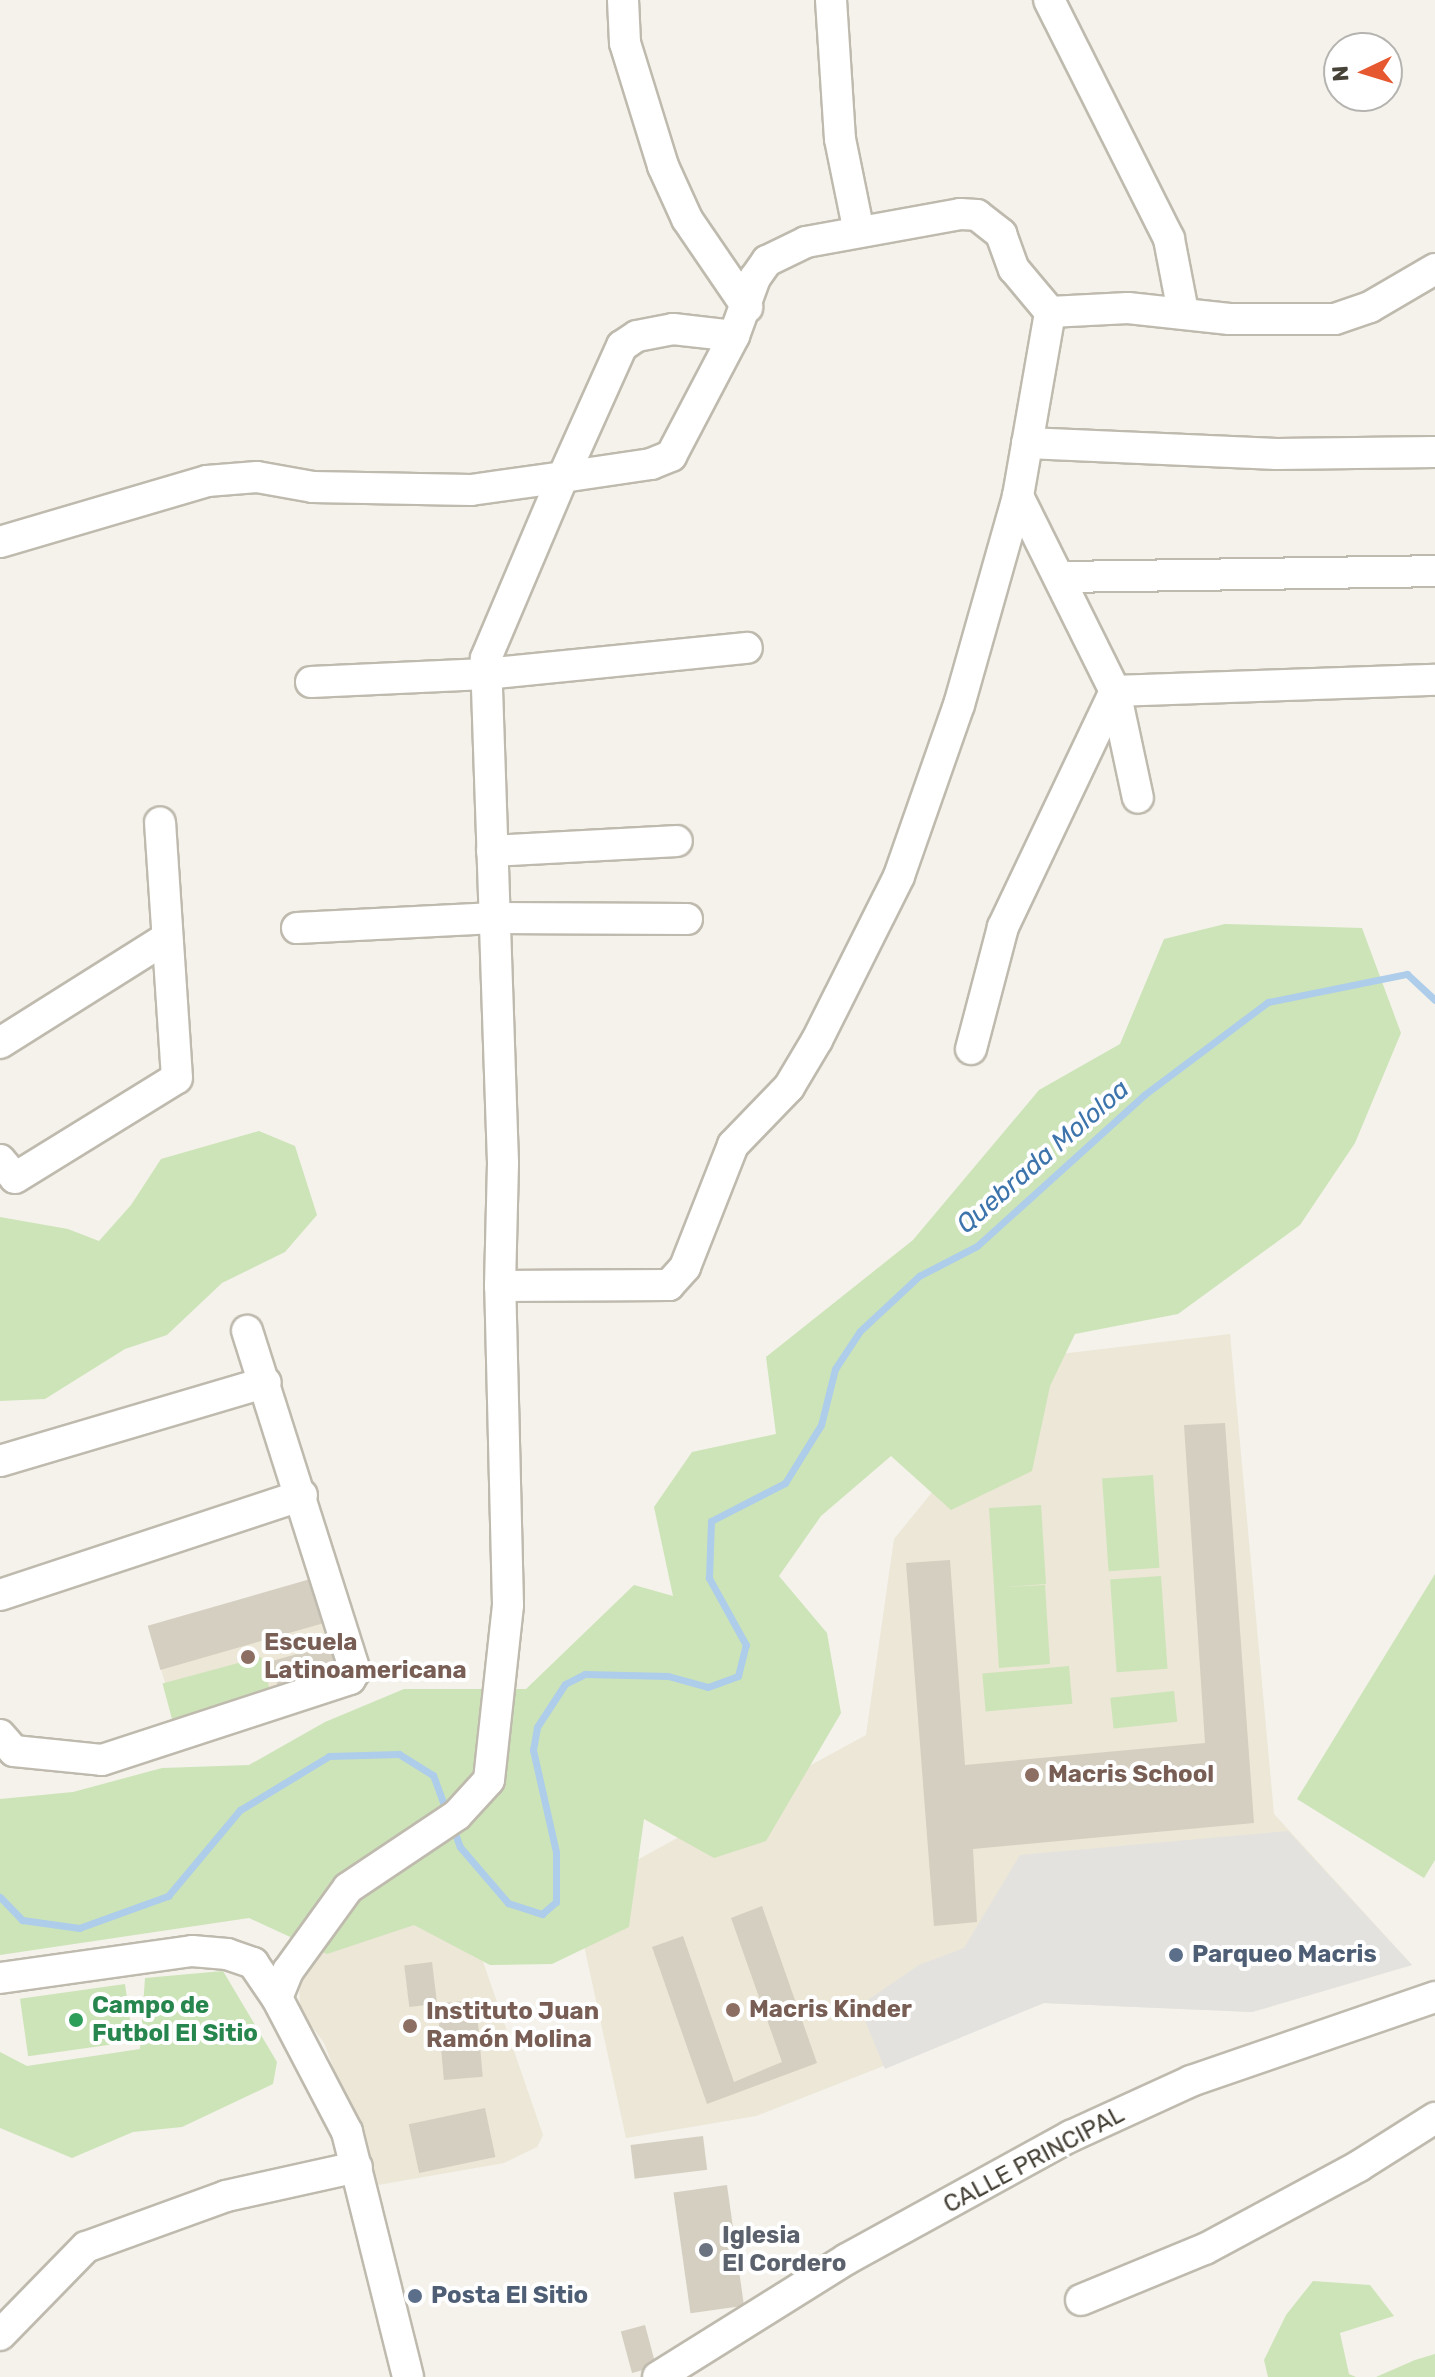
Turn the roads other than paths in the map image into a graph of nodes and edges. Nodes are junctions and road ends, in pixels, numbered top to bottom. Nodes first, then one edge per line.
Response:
1 (623, 0) edge
2 (831, 0) edge
3 (1049, 0) edge
4 (859, 232) junction
5 (1435, 269) edge
6 (747, 307) junction
7 (1050, 312) junction
8 (1183, 312) junction
9 (734, 336) junction
10 (1027, 443) junction
11 (1435, 452) edge
12 (563, 477) junction
13 (1018, 496) junction
14 (0, 542) edge
15 (1435, 571) edge
16 (1062, 577) junction
17 (747, 648) dead end
18 (485, 674) junction
19 (1435, 680) edge
20 (311, 682) dead end
21 (1115, 691) junction
22 (1138, 798) dead end
23 (160, 823) dead end
24 (677, 841) dead end
25 (492, 851) junction
26 (495, 918) junction
27 (687, 919) dead end
28 (297, 928) dead end
29 (167, 938) junction
30 (0, 1043) edge
31 (971, 1049) dead end
32 (0, 1160) edge
33 (500, 1286) junction
34 (247, 1331) dead end
35 (266, 1382) junction
36 (0, 1461) edge
37 (302, 1495) junction
38 (0, 1595) edge
39 (0, 1735) edge
40 (0, 1978) edge
41 (1435, 1997) edge
42 (277, 1998) junction
43 (1435, 2118) edge
44 (357, 2167) junction
45 (1081, 2300) dead end
46 (0, 2335) edge
47 (408, 2377) edge
48 (658, 2377) edge

1 - 6 street
2 - 4 street
3 - 8 street
4 - 6 street
4 - 7 street
5 - 8 street
6 - 9 street
7 - 8 street
7 - 10 street
9 - 12 street
9 - 12 street
10 - 11 street
10 - 13 street
12 - 14 street
12 - 18 street
13 - 16 street
13 - 33 street
15 - 16 street
16 - 21 street
17 - 18 street
18 - 20 street
18 - 25 street
19 - 21 street
21 - 22 street
21 - 31 street
23 - 29 street
24 - 25 street
25 - 26 street
26 - 27 street
26 - 28 street
26 - 33 street
29 - 30 street
29 - 32 street
33 - 42 street
34 - 35 street
35 - 36 street
35 - 37 street
37 - 38 street
37 - 39 street
40 - 42 street
41 - 48 street, CALLE PRINCIPAL
42 - 44 street
43 - 45 street
44 - 46 street
44 - 47 street

